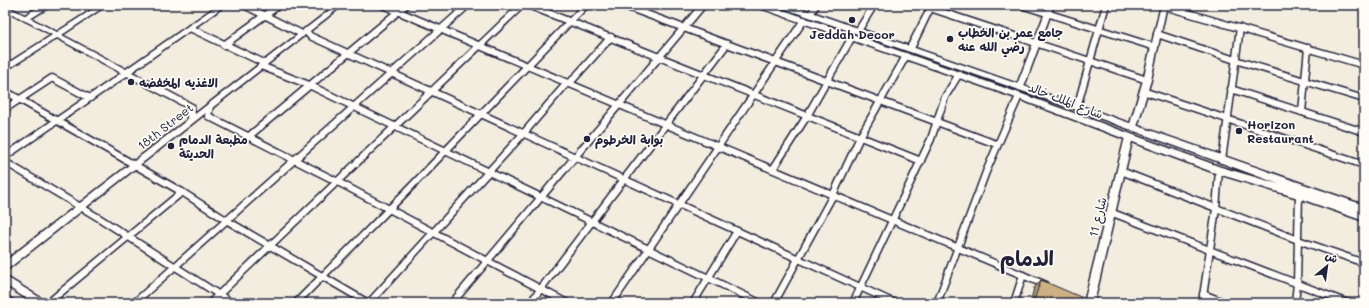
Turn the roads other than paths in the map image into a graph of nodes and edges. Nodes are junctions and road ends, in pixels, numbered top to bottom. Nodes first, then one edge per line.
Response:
1 (47, 5) edge
2 (104, 5) edge
3 (223, 5) edge
4 (244, 5) edge
5 (279, 5) edge
6 (340, 5) edge
7 (382, 5) edge
8 (406, 5) edge
9 (468, 5) edge
10 (522, 5) edge
11 (528, 5) edge
12 (586, 5) edge
13 (622, 5) edge
14 (640, 5) edge
15 (703, 5) edge
16 (760, 5) edge
17 (783, 5) edge
18 (817, 5) edge
19 (874, 5) edge
20 (920, 5) edge
21 (1021, 5) edge
22 (1051, 5) edge
23 (1106, 5) edge
24 (1162, 5) edge
25 (5, 7) edge
26 (931, 7) edge
27 (636, 10) junction
28 (398, 12) junction
29 (1048, 14) junction
30 (265, 16) junction
31 (807, 17) junction
32 (26, 18) junction
33 (570, 22) junction
34 (190, 28) junction
35 (684, 28) junction
36 (1240, 28) junction
37 (1099, 29) junction
38 (441, 30) junction
39 (304, 33) junction
40 (57, 34) junction
41 (855, 34) junction
42 (1157, 34) junction
43 (611, 38) junction
44 (727, 44) junction
45 (1036, 44) junction
46 (224, 45) junction
47 (479, 46) junction
48 (1155, 47) junction
49 (1308, 48) junction
50 (908, 52) junction
51 (348, 53) junction
52 (659, 58) junction
53 (1235, 60) junction
54 (1090, 61) junction
55 (777, 62) junction
56 (263, 65) junction
57 (1364, 65) edge
58 (527, 66) junction
59 (5, 68) edge
60 (126, 73) junction
61 (392, 73) junction
62 (959, 74) junction
63 (703, 75) junction
64 (1147, 80) junction
65 (1305, 81) junction
66 (826, 82) junction
67 (568, 84) junction
68 (309, 85) junction
69 (1231, 89) junction
70 (5, 91) edge
71 (431, 91) junction
72 (1020, 91) junction
73 (1143, 91) junction
74 (754, 96) junction
75 (90, 98) junction
76 (19, 99) junction
77 (1364, 99) edge
78 (881, 101) junction
79 (620, 105) junction
80 (210, 106) junction
81 (353, 107) junction
82 (1077, 107) junction
83 (5, 109) edge
84 (1302, 112) junction
85 (480, 114) junction
86 (807, 116) junction
87 (57, 120) junction
88 (191, 120) junction
89 (1227, 120) junction
90 (936, 122) junction
91 (666, 125) junction
92 (394, 127) junction
93 (1133, 127) junction
94 (1364, 132) edge
95 (523, 134) junction
96 (248, 137) junction
97 (860, 137) junction
98 (1129, 137) junction
99 (996, 144) junction
100 (718, 146) junction
101 (444, 151) junction
102 (5, 157) edge
103 (576, 158) junction
104 (293, 160) junction
105 (1222, 160) junction
106 (921, 161) junction
107 (5, 162) edge
108 (133, 165) junction
109 (1364, 165) edge
110 (773, 169) junction
111 (1219, 170) junction
112 (1121, 171) junction
113 (488, 172) junction
114 (336, 181) junction
115 (624, 181) junction
116 (182, 192) junction
117 (1299, 194) junction
118 (833, 195) junction
119 (541, 198) junction
120 (678, 205) junction
121 (80, 207) junction
122 (1216, 209) junction
123 (1364, 209) edge
124 (389, 210) junction
125 (1110, 212) junction
126 (1364, 217) edge
127 (226, 220) junction
128 (891, 220) junction
129 (592, 222) junction
130 (737, 231) junction
131 (434, 232) junction
132 (129, 237) junction
133 (1298, 240) junction
134 (270, 246) junction
135 (648, 248) junction
136 (957, 248) junction
137 (1209, 250) junction
138 (798, 259) junction
139 (487, 262) junction
140 (1364, 263) edge
141 (5, 266) edge
142 (174, 267) junction
143 (1023, 275) junction
144 (323, 276) junction
145 (709, 277) junction
146 (5, 280) edge
147 (1297, 283) junction
148 (860, 287) junction
149 (1050, 287) edge
150 (540, 290) junction
151 (1203, 294) junction
152 (219, 295) junction
153 (5, 299) edge
154 (1089, 300) edge
155 (10, 303) edge
156 (41, 303) edge
157 (48, 303) edge
158 (134, 303) edge
159 (210, 303) edge
160 (232, 303) edge
161 (296, 303) edge
162 (368, 303) edge
163 (452, 303) edge
164 (530, 303) edge
165 (567, 303) edge
166 (612, 303) edge
167 (693, 303) edge
168 (760, 303) edge
169 (774, 303) edge
170 (853, 303) edge
171 (895, 303) edge
172 (936, 303) edge
173 (1014, 303) edge
174 (1202, 303) edge
175 (1226, 303) edge
176 (1295, 303) edge
177 (1348, 303) edge

1 - 32 street
2 - 40 street
3 - 34 street
4 - 30 street
5 - 30 street
6 - 39 street, 18th Street
7 - 28 street
8 - 28 street
9 - 38 street
10 - 47 street
11 - 33 street
12 - 33 street
13 - 27 street
14 - 27 street
15 - 35 street
16 - 31 main road, شارع الملك خالد
17 - 31 main road, شارع الملك خالد
18 - 31 street
19 - 41 street
20 - 26 street
21 - 29 street
22 - 29 street
23 - 37 street
24 - 36 street
24 - 42 street
25 - 32 street
26 - 45 street
26 - 50 street
27 - 35 street
28 - 38 street
28 - 51 street
29 - 37 street
29 - 45 street
30 - 39 street
30 - 46 street
31 - 41 main road, شارع الملك خالد
31 - 55 street
32 - 40 street
33 - 43 street
33 - 58 street
34 - 46 street
34 - 60 street
35 - 44 street
35 - 52 street
36 - 49 street
36 - 53 street
37 - 48 street
37 - 54 street
38 - 47 street
38 - 61 street
39 - 51 street
39 - 56 street, 18th Street
40 - 59 street
40 - 60 street
41 - 50 main road, شارع الملك خالد
41 - 66 street
42 - 48 street
42 - 53 street
43 - 52 street
43 - 67 street
44 - 55 street
44 - 63 street
45 - 54 street
45 - 72 street
46 - 56 street
47 - 58 street
47 - 71 street
48 - 64 street
49 - 57 street
49 - 65 street
50 - 62 main road, شارع الملك خالد
50 - 72 main road, شارع الملك خالد
50 - 78 street
51 - 61 street
51 - 68 street
52 - 63 street
52 - 79 street
53 - 65 street
53 - 69 street
54 - 64 street
54 - 82 street
55 - 66 street
55 - 74 street
56 - 68 street
56 - 80 street, 18th Street
58 - 67 street
58 - 85 street
60 - 75 street
60 - 88 street
61 - 71 street
61 - 81 street
62 - 72 main road, شارع الملك خالد
62 - 90 street
63 - 74 street
63 - 91 street
64 - 73 street
65 - 77 street
65 - 84 street
66 - 78 street
66 - 86 street
67 - 79 street
67 - 95 street
68 - 81 street
68 - 96 street
69 - 84 street
69 - 89 street
70 - 76 street
71 - 85 street
71 - 92 street
72 - 82 main road, شارع الملك خالد
72 - 98 main road, شارع الملك خالد
72 - 99 street
73 - 89 street
73 - 93 street
74 - 86 street
74 - 100 street
75 - 76 street
75 - 87 street
76 - 83 street
76 - 87 street
78 - 90 street
78 - 97 street
79 - 91 street
79 - 103 street
80 - 88 street, 18th Street
80 - 96 street
81 - 92 street
81 - 104 street
82 - 93 main road, شارع الملك خالد
84 - 94 street
85 - 95 street
85 - 101 street
86 - 97 street
86 - 110 street
87 - 102 street
87 - 108 street
88 - 108 street, 18th Street
89 - 105 street
89 - 109 street
90 - 99 street
90 - 106 street
91 - 100 street
91 - 115 street
92 - 101 street
92 - 114 street
93 - 98 main road
93 - 105 main road, شارع الملك خالد
95 - 103 street
95 - 113 street
96 - 104 street
97 - 106 street
97 - 118 street
98 - 111 main road, شارع الملك خالد
98 - 112 street, شارع 11
99 - 136 street
100 - 110 street
100 - 120 street
101 - 113 street
101 - 124 street
103 - 115 street
103 - 119 street
104 - 114 street
104 - 127 street
105 - 123 main road, شارع الملك خالد
106 - 128 street
107 - 121 street
108 - 116 street
108 - 121 street, 18th Street
110 - 118 street
111 - 117 main road, شارع الملك خالد
111 - 122 street
112 - 122 street
112 - 125 street, شارع 11
113 - 119 street
113 - 131 street
114 - 124 street
114 - 134 street
115 - 120 street
115 - 129 street
116 - 127 street
116 - 132 street
117 - 126 main road, شارع الملك خالد
117 - 133 street
118 - 128 street
118 - 138 street
119 - 129 street
119 - 139 street
120 - 130 street
120 - 135 street
121 - 132 street
121 - 141 street, 18th Street
122 - 133 street
122 - 137 street
124 - 131 street
124 - 144 street
125 - 137 street
125 - 154 street, شارع 11
127 - 134 street
127 - 142 street
128 - 136 street
128 - 148 street
129 - 135 street
129 - 150 street
130 - 138 street
130 - 145 street
131 - 139 street
131 - 162 street
132 - 142 street
132 - 157 street
133 - 140 street
133 - 147 street
134 - 144 street
134 - 152 street
135 - 145 street
135 - 166 street
136 - 143 street
136 - 172 street
137 - 147 street
137 - 151 street
138 - 148 street
138 - 169 street
139 - 150 street
139 - 163 street
142 - 152 street
142 - 158 street
143 - 149 street
143 - 173 street
144 - 161 street
144 - 162 street
145 - 167 street
145 - 168 street
146 - 156 street
147 - 176 street
147 - 177 street
148 - 170 street
148 - 171 street
150 - 164 street
150 - 165 street
151 - 174 street
151 - 175 street
152 - 159 street
152 - 160 street
153 - 155 street

